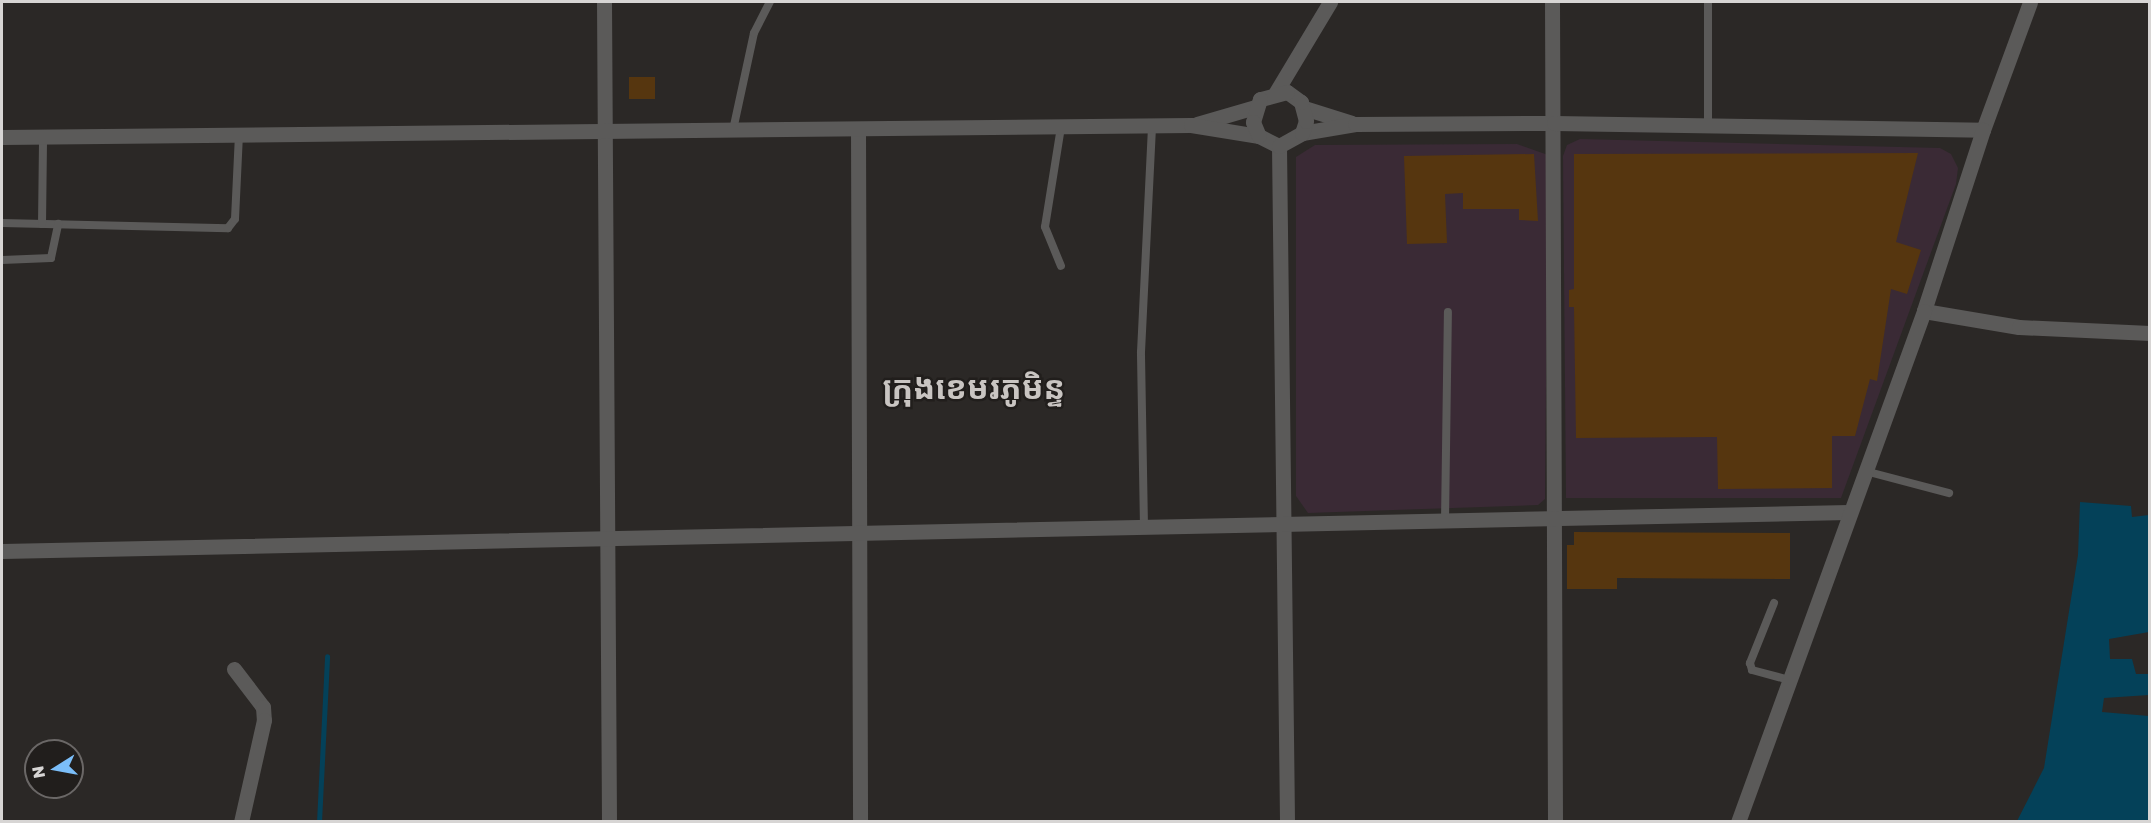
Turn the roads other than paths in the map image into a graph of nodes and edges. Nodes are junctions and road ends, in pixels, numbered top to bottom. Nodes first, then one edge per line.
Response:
1 (604, 2) edge
2 (770, 2) edge
3 (1330, 2) edge
4 (1552, 2) edge
5 (1708, 2) edge
6 (2030, 2) edge
7 (1293, 61) junction
8 (1276, 92) junction
9 (1300, 103) junction
10 (1255, 106) junction
11 (1554, 123) junction
12 (1708, 123) junction
13 (1355, 124) junction
14 (1191, 125) junction
15 (1152, 126) junction
16 (1061, 127) junction
17 (858, 129) junction
18 (733, 130) junction
19 (1983, 130) junction
20 (605, 131) junction
21 (1302, 133) junction
22 (240, 134) junction
23 (43, 136) junction
24 (1258, 136) junction
25 (2, 137) edge
26 (1279, 146) junction
27 (2, 223) edge
28 (42, 224) junction
29 (58, 224) junction
30 (2, 260) edge
31 (1061, 266) dead end
32 (1924, 311) junction
33 (1448, 312) dead end
34 (2150, 333) edge
35 (1864, 471) junction
36 (1949, 493) dead end
37 (1849, 512) junction
38 (1553, 518) junction
39 (1445, 521) junction
40 (1284, 524) junction
41 (1144, 527) junction
42 (859, 533) junction
43 (610, 538) junction
44 (2, 550) edge
45 (1774, 603) dead end
46 (234, 669) dead end
47 (1789, 680) junction
48 (242, 822) edge
49 (609, 822) edge
50 (860, 822) edge
51 (1287, 822) edge
52 (1555, 822) edge
53 (1738, 822) edge

1 - 20 street
2 - 18 lane
3 - 7 street
4 - 11 street
5 - 12 lane
6 - 19 street
7 - 8 street
7 - 9 street
8 - 9 street
8 - 10 street
9 - 13 street
9 - 21 street
10 - 14 street
10 - 24 street
11 - 12 street
11 - 13 street
11 - 38 street
12 - 19 street
13 - 21 street
14 - 15 street
14 - 24 street
15 - 16 street
15 - 41 lane
16 - 17 street
16 - 31 lane
17 - 18 street
17 - 42 street
18 - 20 street
19 - 32 street
20 - 22 street
20 - 43 street
21 - 26 street
22 - 23 street
22 - 29 lane
23 - 25 street
23 - 28 lane
24 - 26 street
26 - 40 street
27 - 28 lane
28 - 29 lane
29 - 30 lane
32 - 34 street
32 - 35 street
33 - 39 lane
35 - 36 lane
35 - 37 street
37 - 38 street
37 - 47 street
38 - 39 street
38 - 52 street
39 - 40 street
40 - 41 street
40 - 51 street
41 - 42 street
42 - 43 street
42 - 50 street
43 - 44 street
43 - 49 street
45 - 47 lane
46 - 48 street
47 - 53 street

